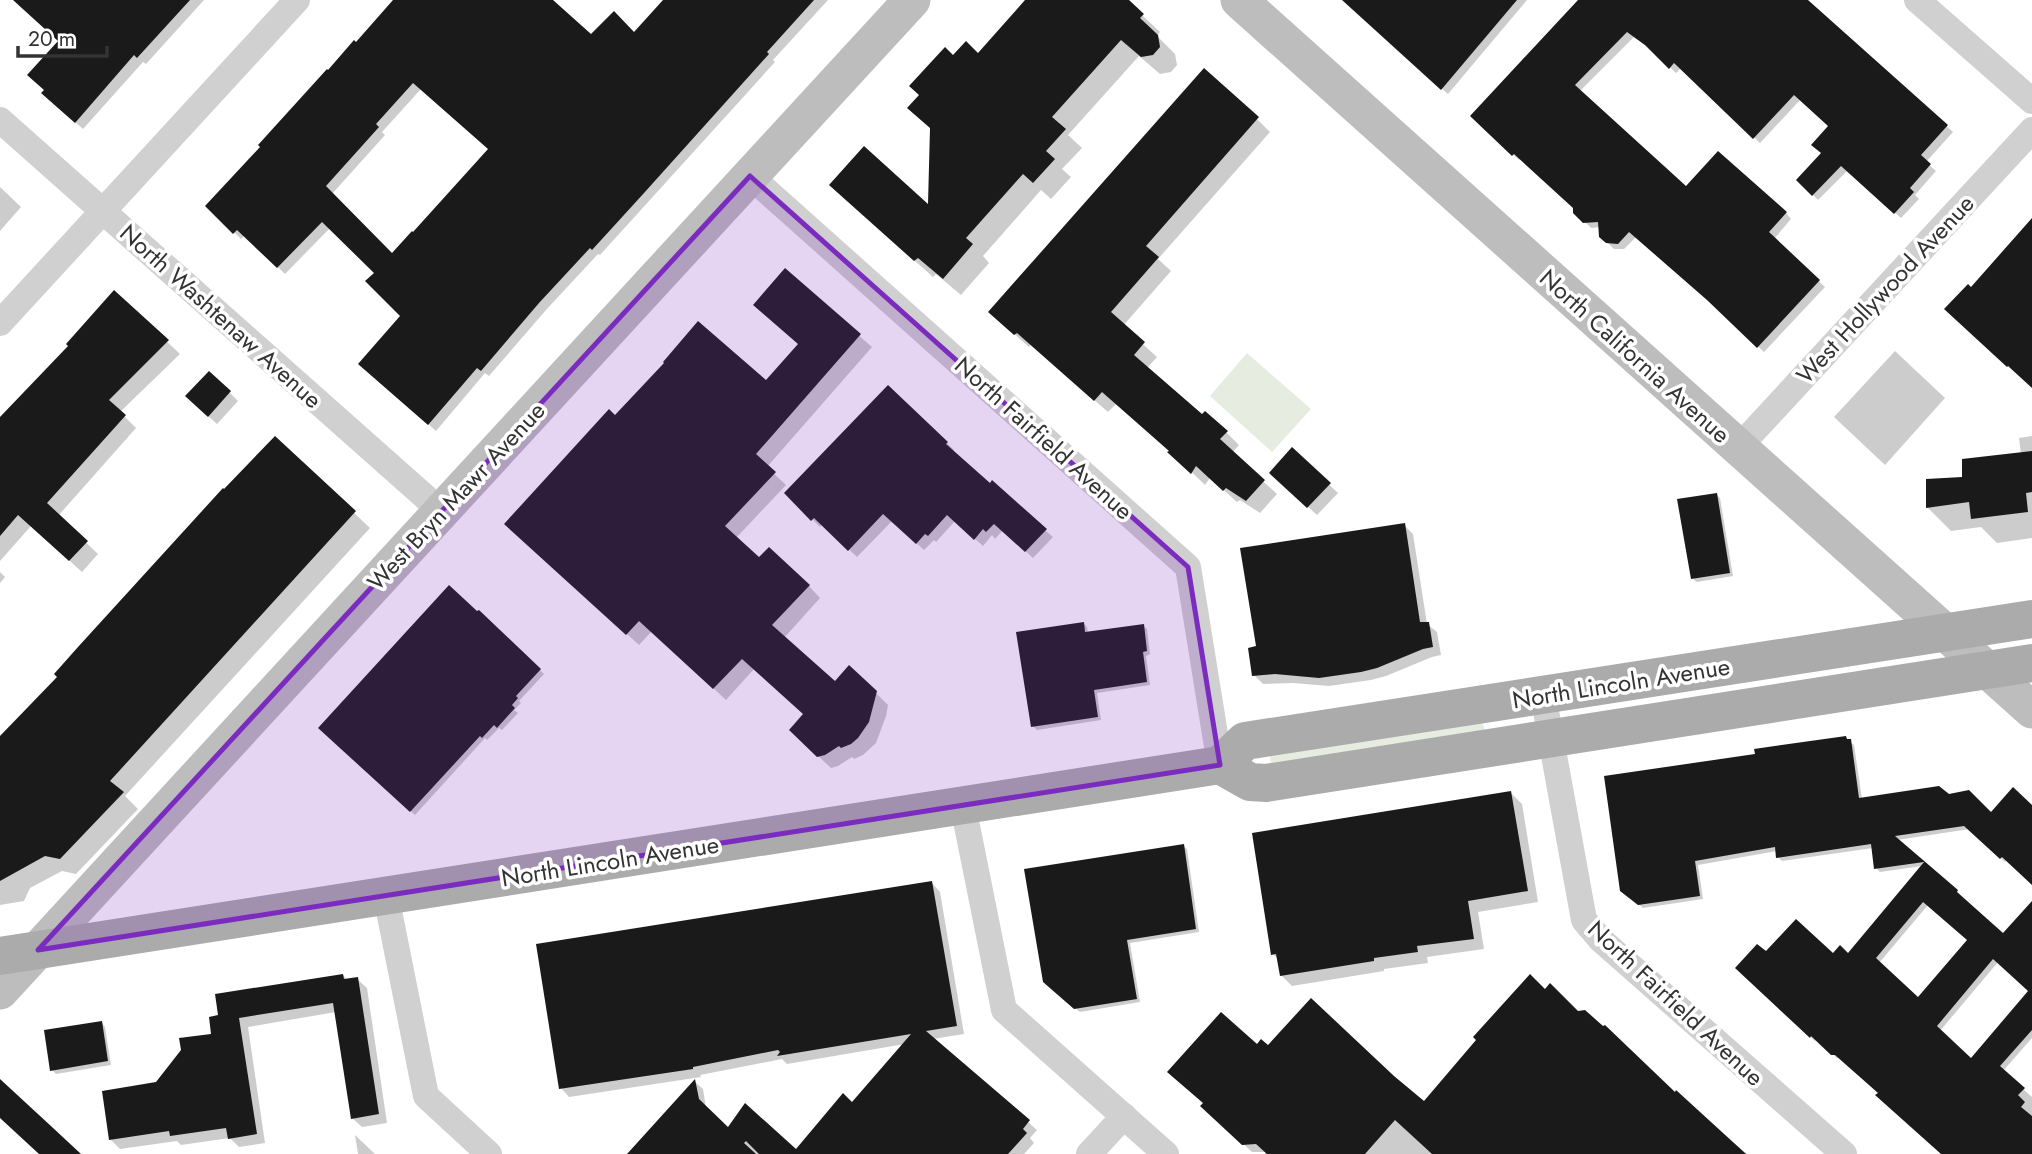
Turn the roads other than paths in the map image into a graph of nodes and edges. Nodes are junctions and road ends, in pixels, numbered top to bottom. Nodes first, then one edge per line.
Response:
1 (297, 0) edge
2 (912, 0) edge
3 (1239, 0) edge
4 (1917, 0) edge
5 (2032, 101) edge
6 (0, 120) edge
7 (2032, 130) edge
8 (750, 176) junction
9 (103, 211) junction
10 (0, 323) edge
11 (1738, 448) junction
12 (441, 512) junction
13 (2032, 619) edge
14 (1944, 632) junction
15 (2032, 663) edge
16 (1987, 670) junction
17 (1544, 695) junction
18 (2032, 710) edge
19 (1551, 739) junction
20 (1220, 765) junction
21 (963, 806) junction
22 (386, 896) junction
23 (38, 950) junction
24 (0, 956) edge
25 (0, 991) edge
26 (1124, 1116) junction
27 (489, 1154) edge
28 (1089, 1154) edge
29 (1166, 1154) edge
30 (1844, 1154) edge

1 - 9 street
2 - 8 street, West Bryn Mawr Avenue
3 - 11 street, North California Avenue
4 - 5 street
6 - 9 street, North Washtenaw Avenue
7 - 11 street, West Hollywood Avenue
8 - 12 street, West Bryn Mawr Avenue
8 - 20 street, North Fairfield Avenue
9 - 10 street
9 - 12 street, North Washtenaw Avenue
11 - 14 street, North California Avenue
12 - 23 street, West Bryn Mawr Avenue
13 - 14 main road, North Lincoln Avenue
14 - 16 street, North California Avenue
14 - 17 main road, North Lincoln Avenue
15 - 16 main road, North Lincoln Avenue
16 - 18 street, North California Avenue
16 - 19 main road, North Lincoln Avenue
17 - 19 street, North Fairfield Avenue
17 - 20 main road, North Lincoln Avenue
19 - 20 main road, North Lincoln Avenue
19 - 30 street, North Fairfield Avenue
20 - 21 main road, North Lincoln Avenue
21 - 22 main road, North Lincoln Avenue
21 - 26 street
22 - 23 main road, North Lincoln Avenue
22 - 27 street
23 - 24 main road, North Lincoln Avenue
23 - 25 street, West Bryn Mawr Avenue
26 - 28 street
26 - 29 street

